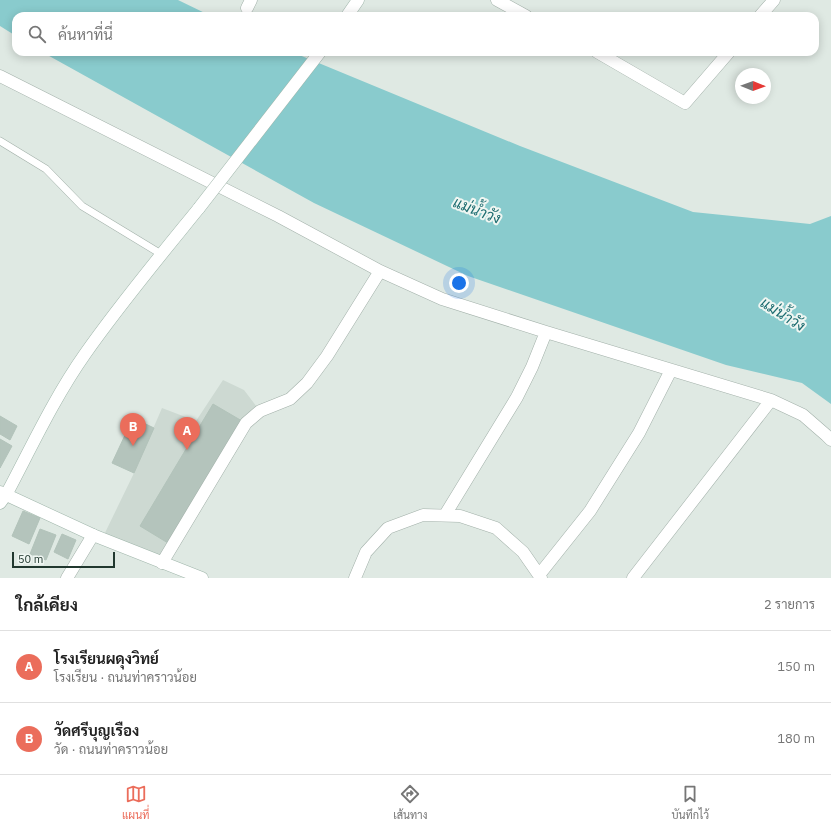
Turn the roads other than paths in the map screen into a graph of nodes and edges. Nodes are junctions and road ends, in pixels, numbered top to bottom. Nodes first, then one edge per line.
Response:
1 (358, 0) edge
2 (497, 0) edge
3 (774, 0) edge
4 (350, 12) edge
5 (519, 12) edge
6 (764, 12) edge
7 (317, 56) edge
8 (604, 56) edge
9 (726, 56) edge
10 (0, 76) edge
11 (0, 141) edge
12 (161, 254) junction
13 (380, 271) junction
14 (546, 332) junction
15 (671, 370) junction
16 (771, 400) junction
17 (831, 440) edge
18 (2, 496) edge
19 (446, 515) junction
20 (93, 536) junction
21 (162, 563) junction
22 (540, 576) edge
23 (67, 578) edge
24 (202, 578) edge
25 (355, 578) edge
26 (633, 578) edge

1 - 4 street
2 - 5 street
3 - 6 street
7 - 12 street, bridge
8 - 9 street
10 - 13 street
11 - 12 lane
12 - 18 street
13 - 14 street
13 - 21 street
14 - 15 street
14 - 19 street
15 - 16 street
15 - 22 street
16 - 17 street
16 - 26 street
18 - 20 street
19 - 22 street
19 - 25 street
20 - 21 street
20 - 23 street
21 - 24 street

